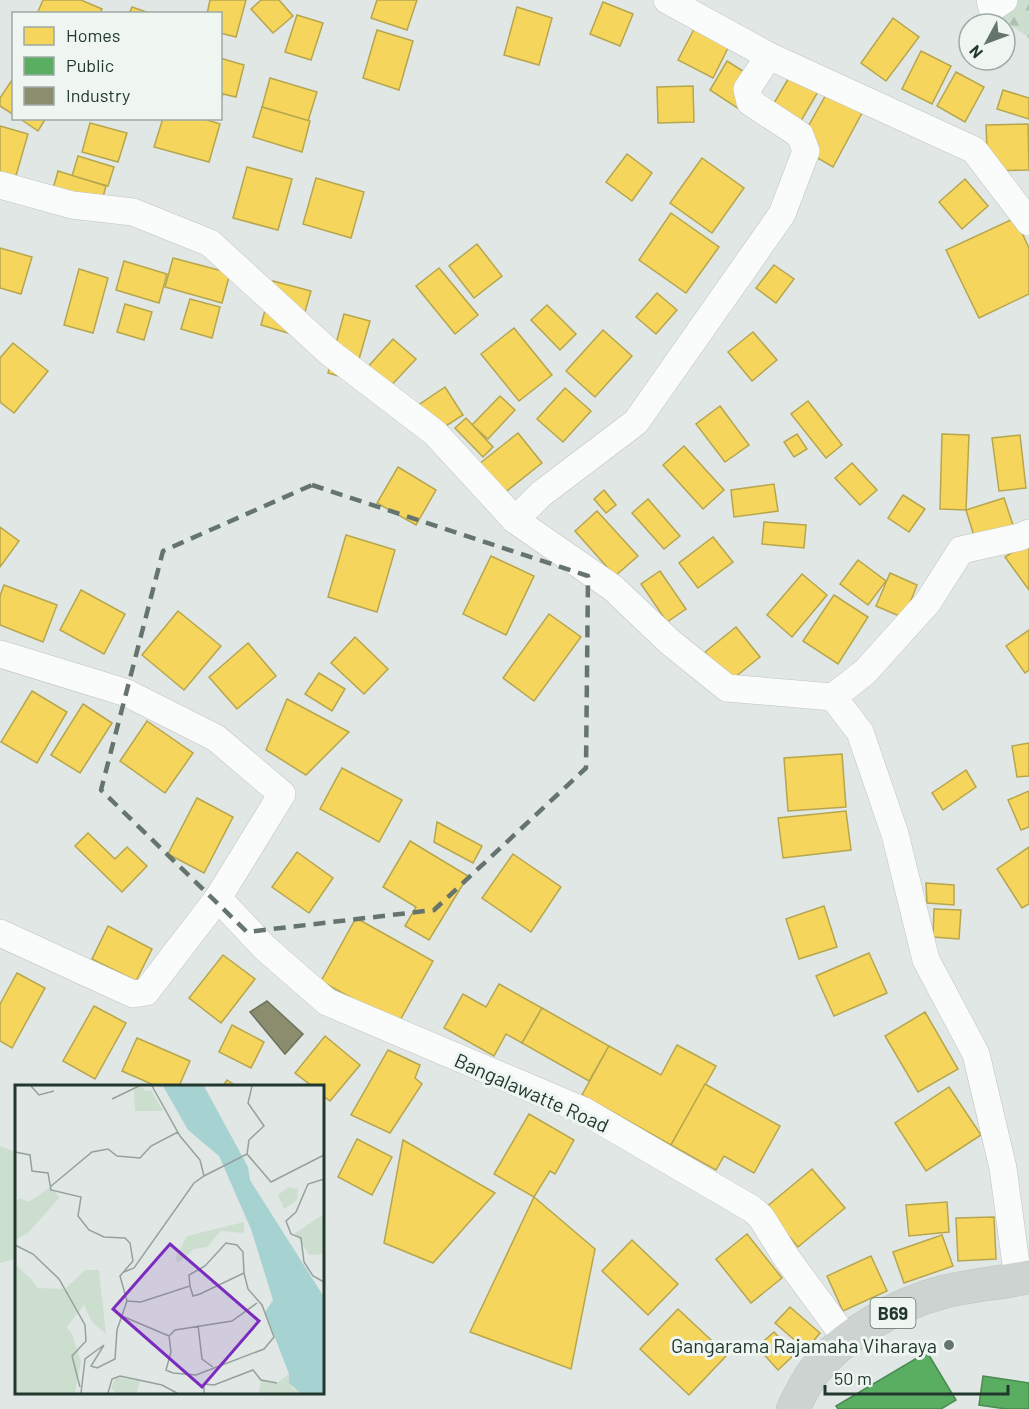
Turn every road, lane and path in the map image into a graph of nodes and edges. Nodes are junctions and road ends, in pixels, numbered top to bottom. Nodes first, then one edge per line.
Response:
1 (666, 0) edge
2 (990, 0) edge
3 (1004, 0) edge
4 (769, 56) junction
5 (0, 184) edge
6 (1029, 222) edge
7 (515, 520) junction
8 (1029, 532) edge
9 (0, 654) edge
10 (833, 698) junction
11 (218, 898) junction
12 (0, 933) edge
13 (1023, 1278) edge
14 (847, 1340) junction
15 (793, 1409) edge

1 - 4 street
2 - 3 street
4 - 6 street
4 - 7 street
5 - 7 street
7 - 10 street
8 - 10 street
9 - 11 street
10 - 13 street
11 - 12 street
11 - 14 street, Bangalawatte Road
13 - 14 main road, B69
14 - 15 main road, B69

